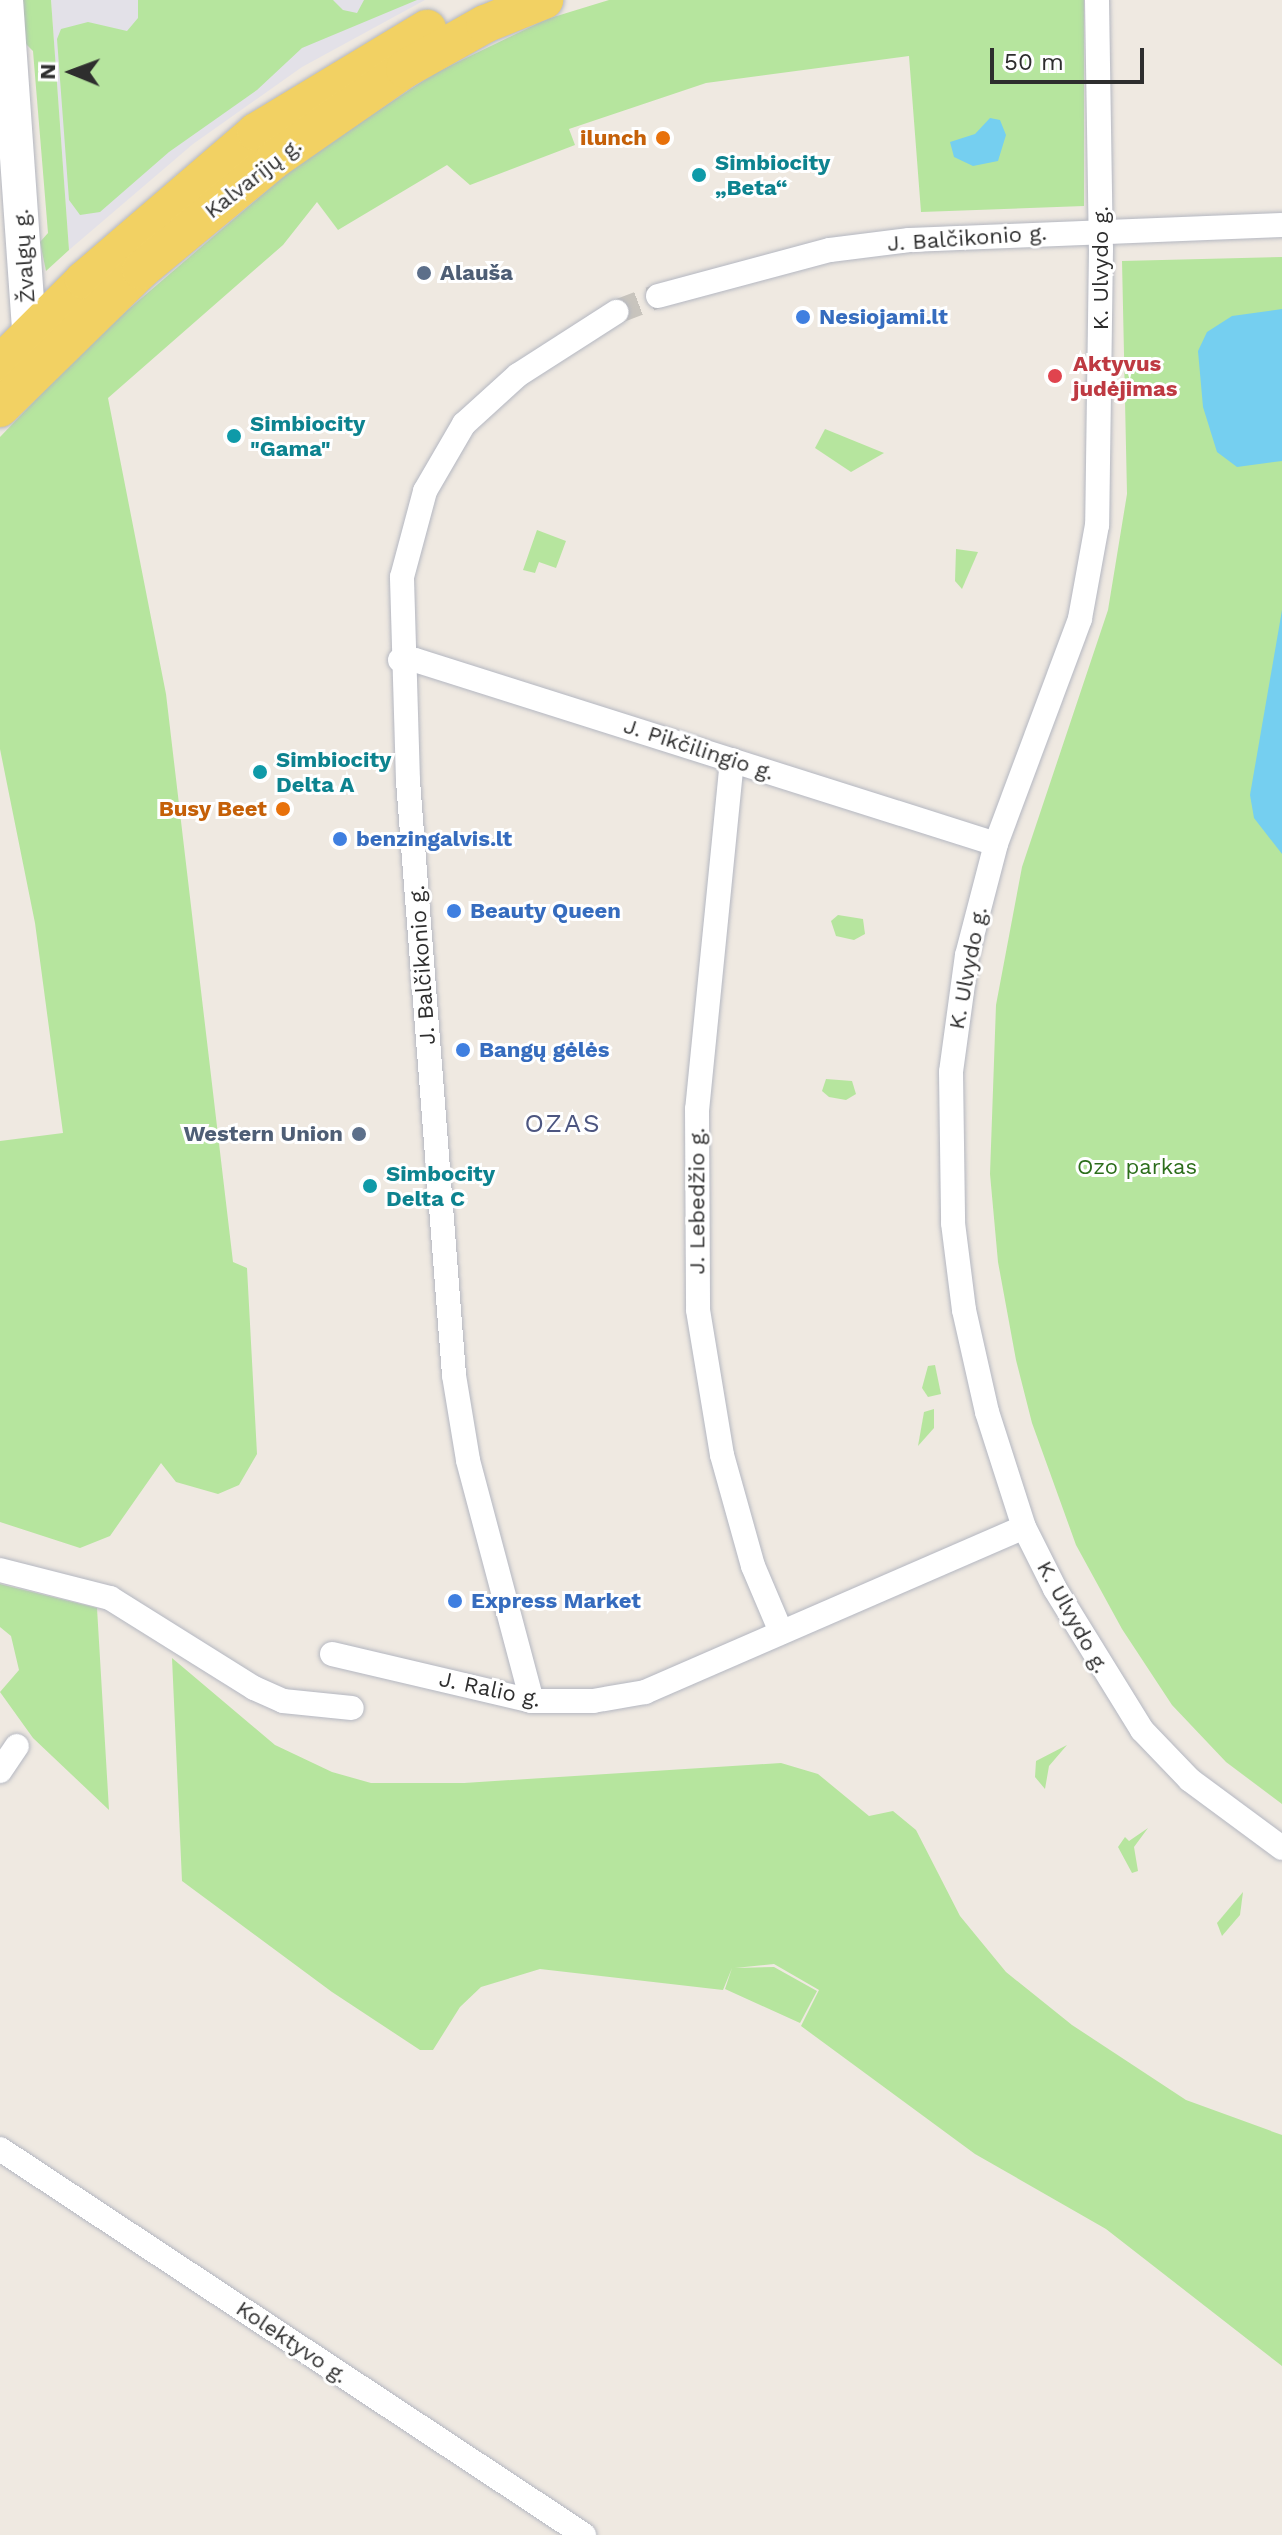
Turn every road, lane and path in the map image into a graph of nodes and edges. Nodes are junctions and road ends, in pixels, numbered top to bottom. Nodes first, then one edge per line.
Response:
1 (6, 0) edge
2 (491, 0) edge
3 (544, 0) edge
4 (1097, 0) edge
5 (266, 146) junction
6 (1282, 225) edge
7 (1101, 229) junction
8 (658, 296) tunnel mouth
9 (616, 312) tunnel mouth
10 (42, 345) junction
11 (0, 364) edge
12 (0, 408) edge
13 (400, 660) junction
14 (732, 760) junction
15 (996, 844) junction
16 (1024, 1527) junction
17 (0, 1570) edge
18 (781, 1632) junction
19 (332, 1654) dead end
20 (532, 1701) junction
21 (352, 1708) dead end
22 (17, 1746) dead end
23 (0, 1771) edge
24 (1282, 1848) edge
25 (0, 2149) edge
26 (584, 2535) edge

1 - 10 main road, Žvalgų g.
2 - 5 main road, Kalvarijų g.
3 - 5 main road, Kalvarijų g.
4 - 7 street, K. Ulvydo g.
5 - 10 main road, Kalvarijų g.
6 - 7 street, J. Balčikonio g.
7 - 8 street, J. Balčikonio g.
7 - 15 street, K. Ulvydo g.
9 - 13 street, J. Balčikonio g.
10 - 11 main road, Kalvarijų g.
10 - 12 main road, Kalvarijų g.
13 - 14 street, J. Pikčilingio g.
13 - 20 street, J. Balčikonio g.
14 - 15 street, J. Pikčilingio g.
14 - 18 street, J. Lebedžio g.
15 - 16 street, K. Ulvydo g.
16 - 18 street, J. Ralio g.
16 - 24 street, K. Ulvydo g.
17 - 21 street
18 - 20 street, J. Ralio g.
19 - 20 street, J. Ralio g.
22 - 23 street
25 - 26 street, Kolektyvo g.

